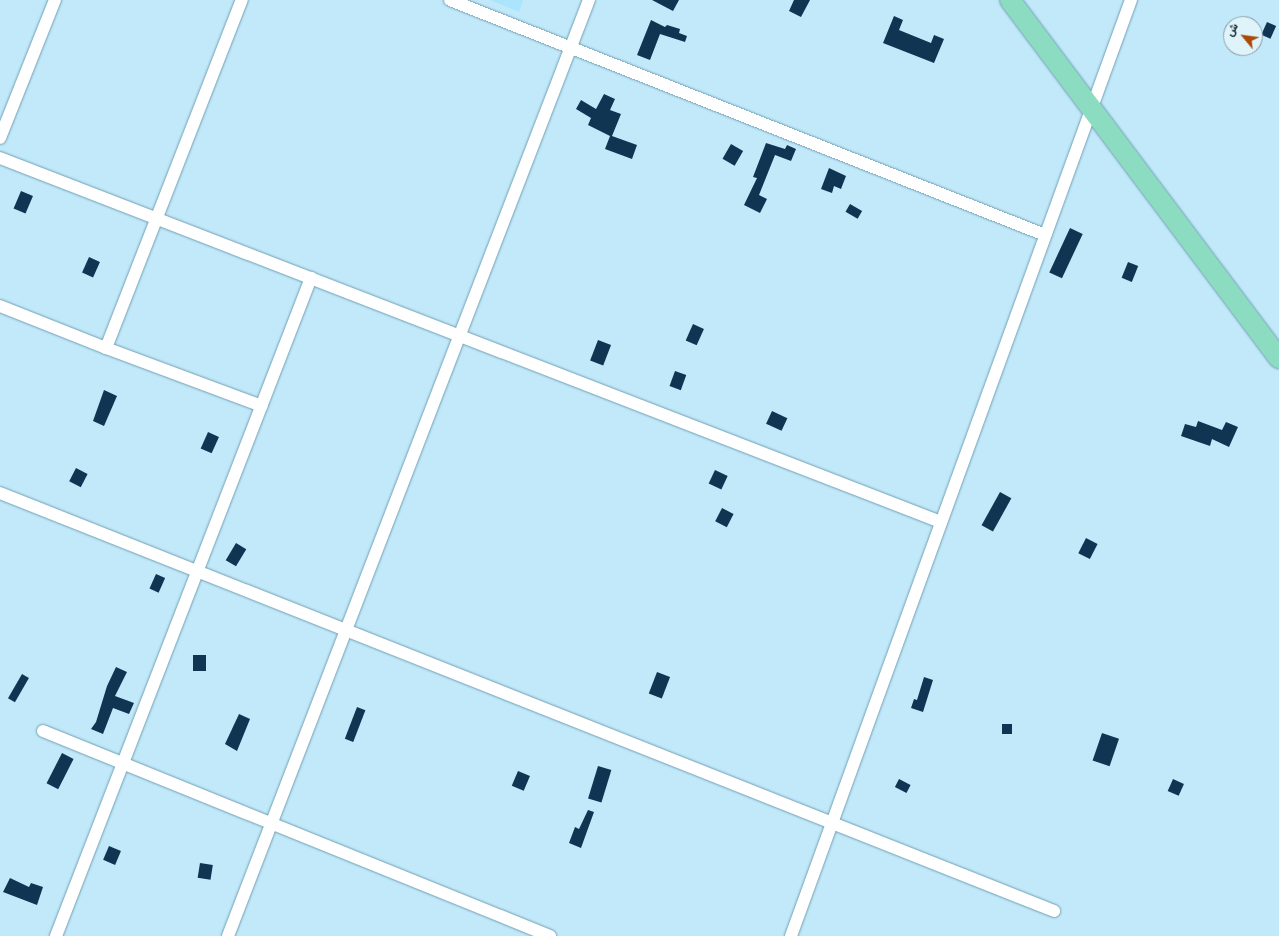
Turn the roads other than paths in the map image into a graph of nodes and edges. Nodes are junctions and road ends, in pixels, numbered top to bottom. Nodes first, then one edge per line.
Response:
1 (55, 0) edge
2 (242, 0) edge
3 (450, 0) edge
4 (588, 0) edge
5 (1010, 0) edge
6 (1130, 0) edge
7 (570, 48) junction
8 (1092, 108) junction
9 (0, 138) edge
10 (0, 158) edge
11 (156, 219) junction
12 (1045, 235) junction
13 (311, 278) junction
14 (0, 306) edge
15 (459, 336) junction
16 (106, 348) junction
17 (1279, 358) edge
18 (262, 406) junction
19 (0, 493) edge
20 (941, 522) junction
21 (197, 571) junction
22 (346, 630) junction
23 (42, 731) dead end
24 (123, 764) junction
25 (832, 823) junction
26 (271, 824) junction
27 (1054, 911) dead end
28 (56, 936) edge
29 (228, 936) edge
30 (550, 936) edge
31 (791, 936) edge

1 - 9 street
2 - 11 street
3 - 7 street
4 - 7 street
5 - 8 main road
6 - 8 street
7 - 12 street
7 - 15 street
8 - 12 street
8 - 17 main road
10 - 11 street
11 - 13 street
11 - 16 street
12 - 20 street
13 - 15 street
13 - 18 street
14 - 16 street
15 - 20 street
15 - 22 street
16 - 18 street
18 - 21 street
19 - 21 street
20 - 25 street
21 - 22 street
21 - 24 street
22 - 25 street
22 - 26 street
23 - 24 street
24 - 26 street
24 - 28 street
25 - 27 street
25 - 31 street
26 - 29 street
26 - 30 street

